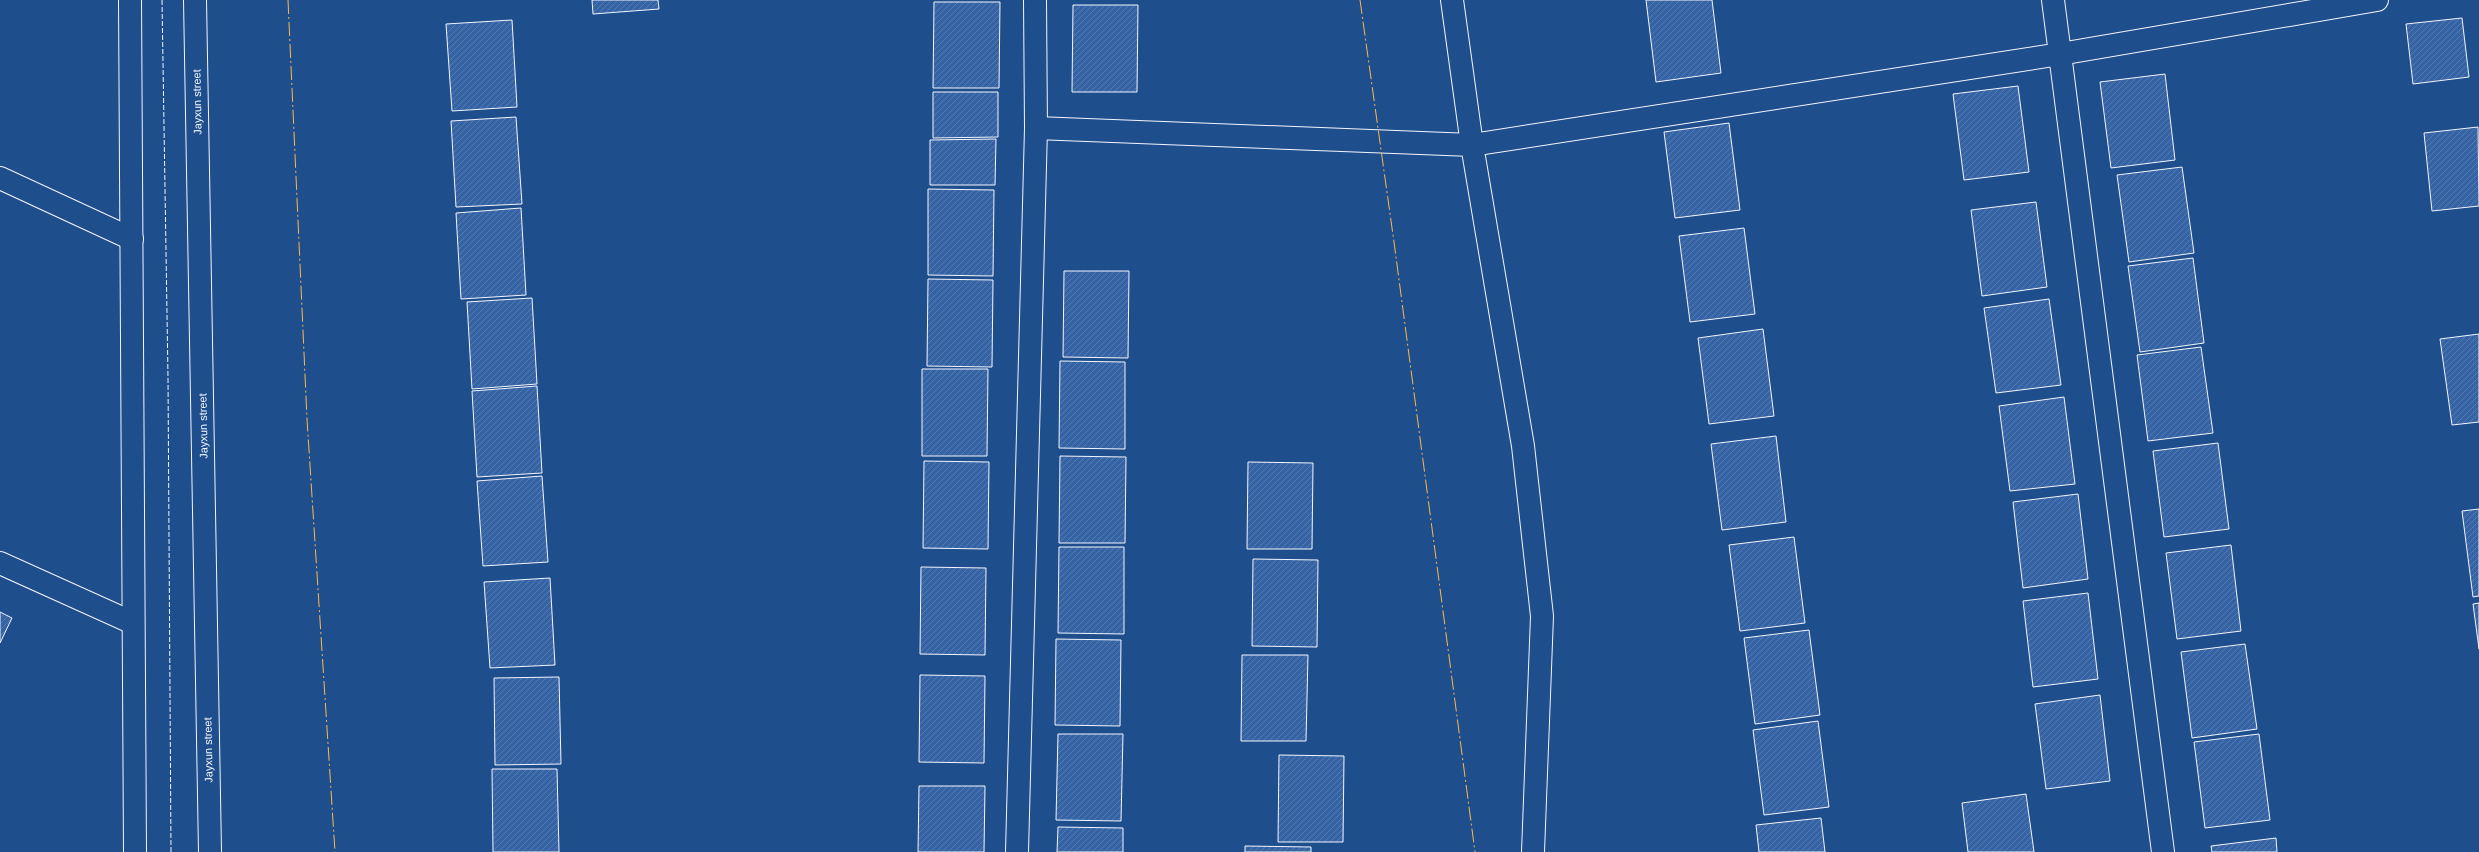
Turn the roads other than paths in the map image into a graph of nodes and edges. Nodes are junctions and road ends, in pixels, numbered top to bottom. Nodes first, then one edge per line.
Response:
1 (130, 0) edge
2 (196, 0) edge
3 (1036, 0) edge
4 (1452, 0) edge
5 (2053, 0) edge
6 (2377, 0) edge
7 (2060, 54) junction
8 (1036, 128) junction
9 (1472, 145) junction
10 (0, 178) edge
11 (132, 239) junction
12 (0, 563) edge
13 (133, 622) junction
14 (136, 852) edge
15 (210, 852) edge
16 (1017, 852) edge
17 (1533, 852) edge
18 (2163, 852) edge

1 - 11 main road
2 - 15 main road, Jayxun street
3 - 8 main road
4 - 9 main road
5 - 7 main road
6 - 7 main road
7 - 9 main road
7 - 18 main road
8 - 9 main road
8 - 16 main road
9 - 17 main road
10 - 11 main road
11 - 13 main road
12 - 13 main road
13 - 14 main road

